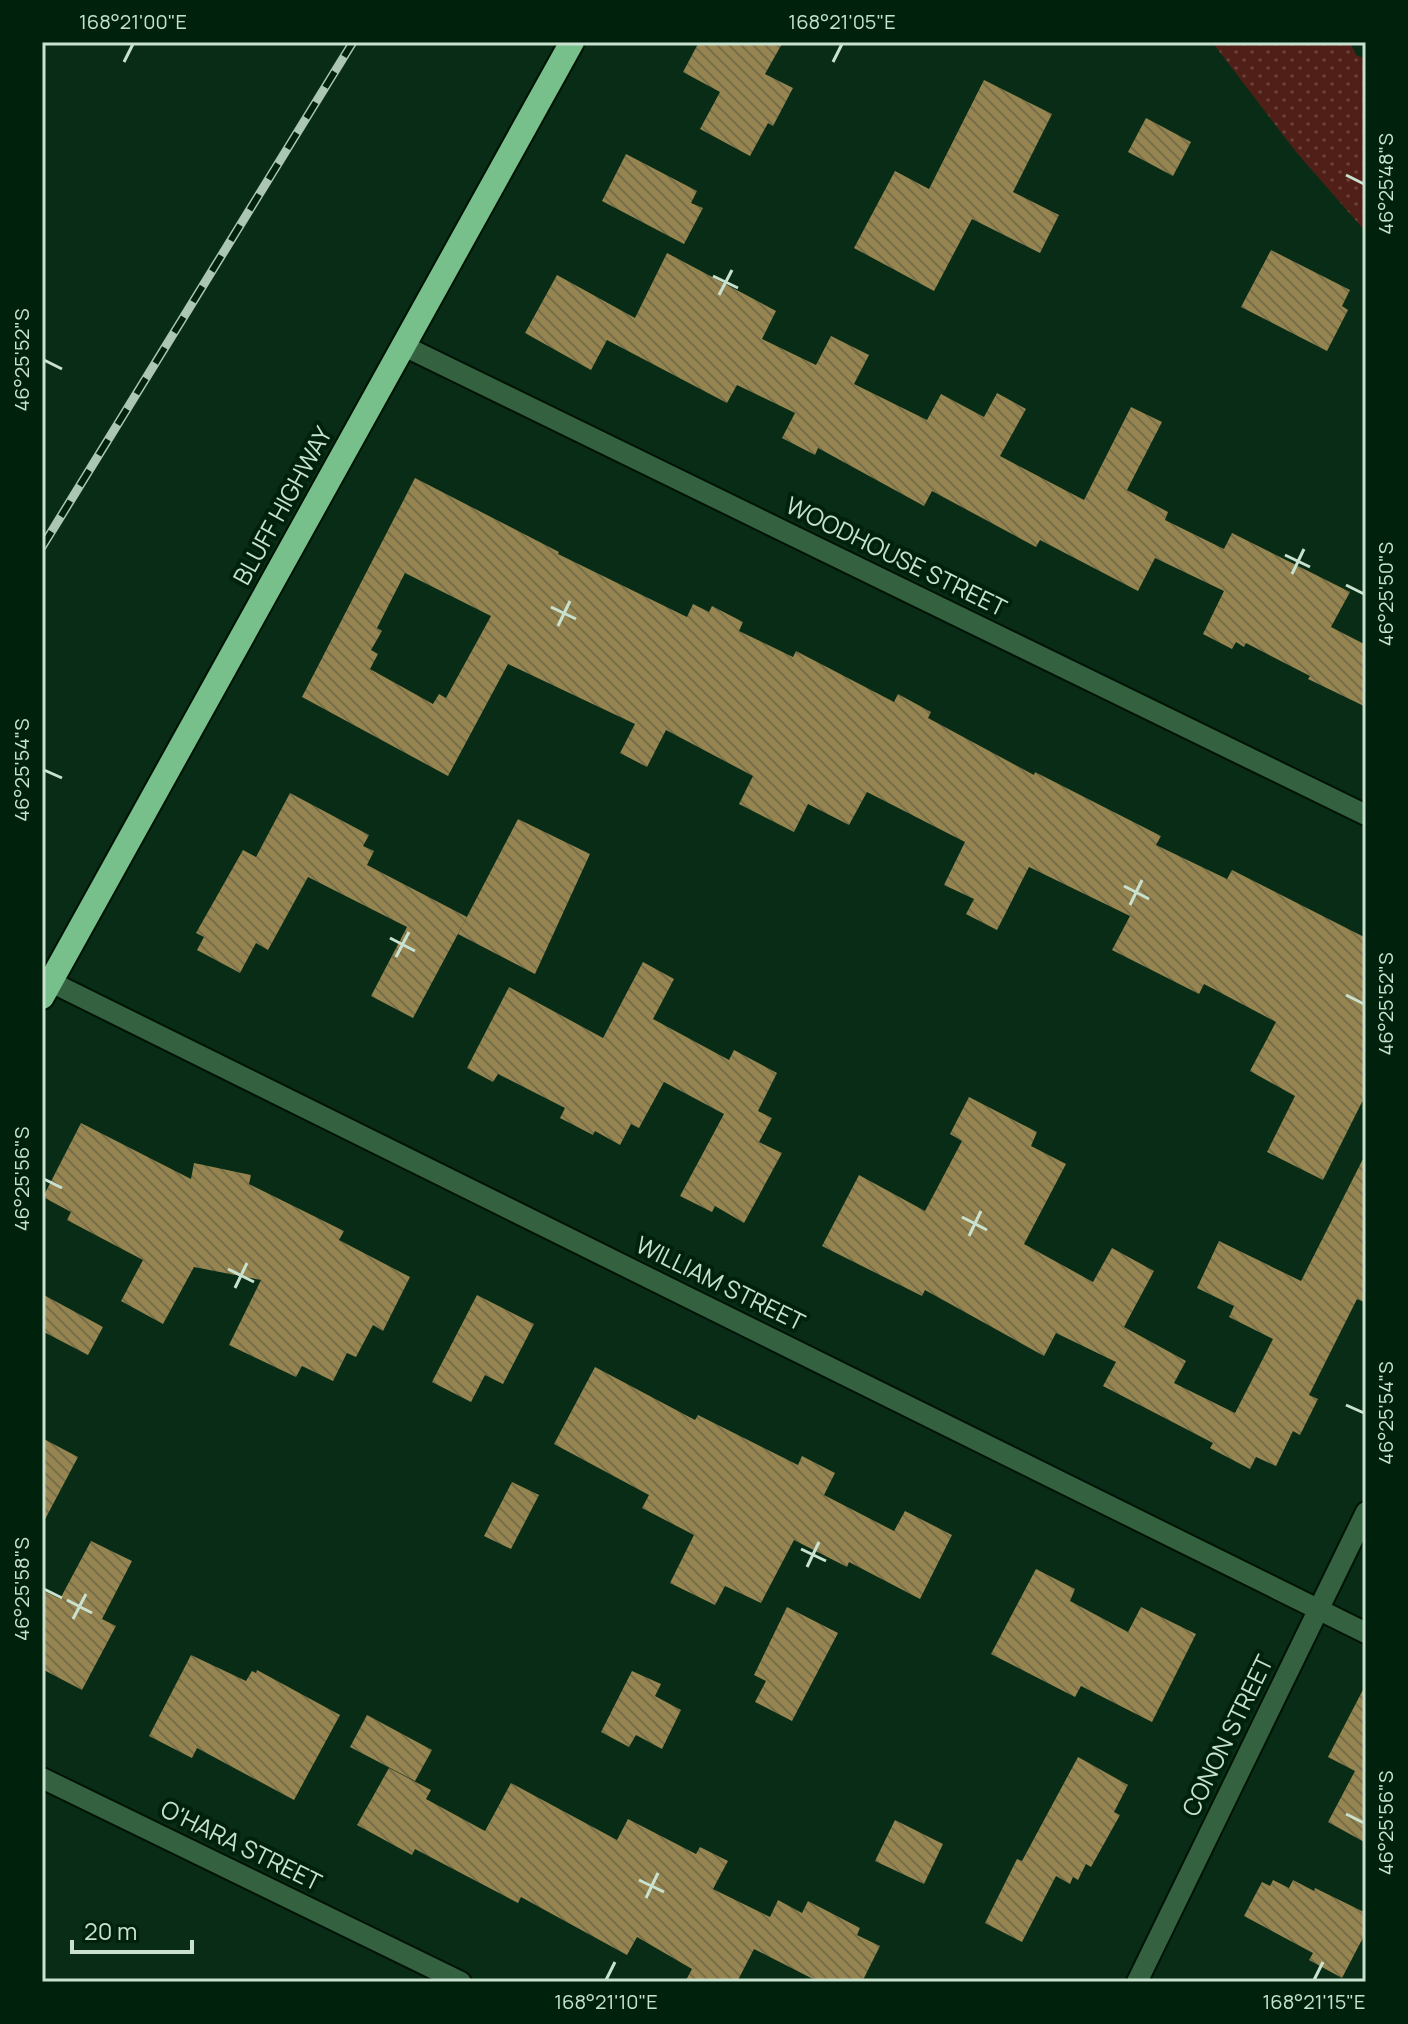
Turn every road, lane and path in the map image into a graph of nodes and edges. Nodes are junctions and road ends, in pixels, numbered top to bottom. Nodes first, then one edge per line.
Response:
1 (572, 42) edge
2 (404, 346) junction
3 (1366, 815) edge
4 (46, 989) edge
5 (1366, 1512) edge
6 (1318, 1610) junction
7 (1366, 1633) edge
8 (42, 1778) edge
9 (461, 1982) edge
10 (1137, 1982) edge

1 - 2 highway, BLUFF HIGHWAY
2 - 3 street, WOODHOUSE STREET
2 - 4 highway, BLUFF HIGHWAY
4 - 6 street, WILLIAM STREET
5 - 6 street, CONON STREET
6 - 7 street, WILLIAM STREET
6 - 10 street, CONON STREET
8 - 9 street, O'HARA STREET

